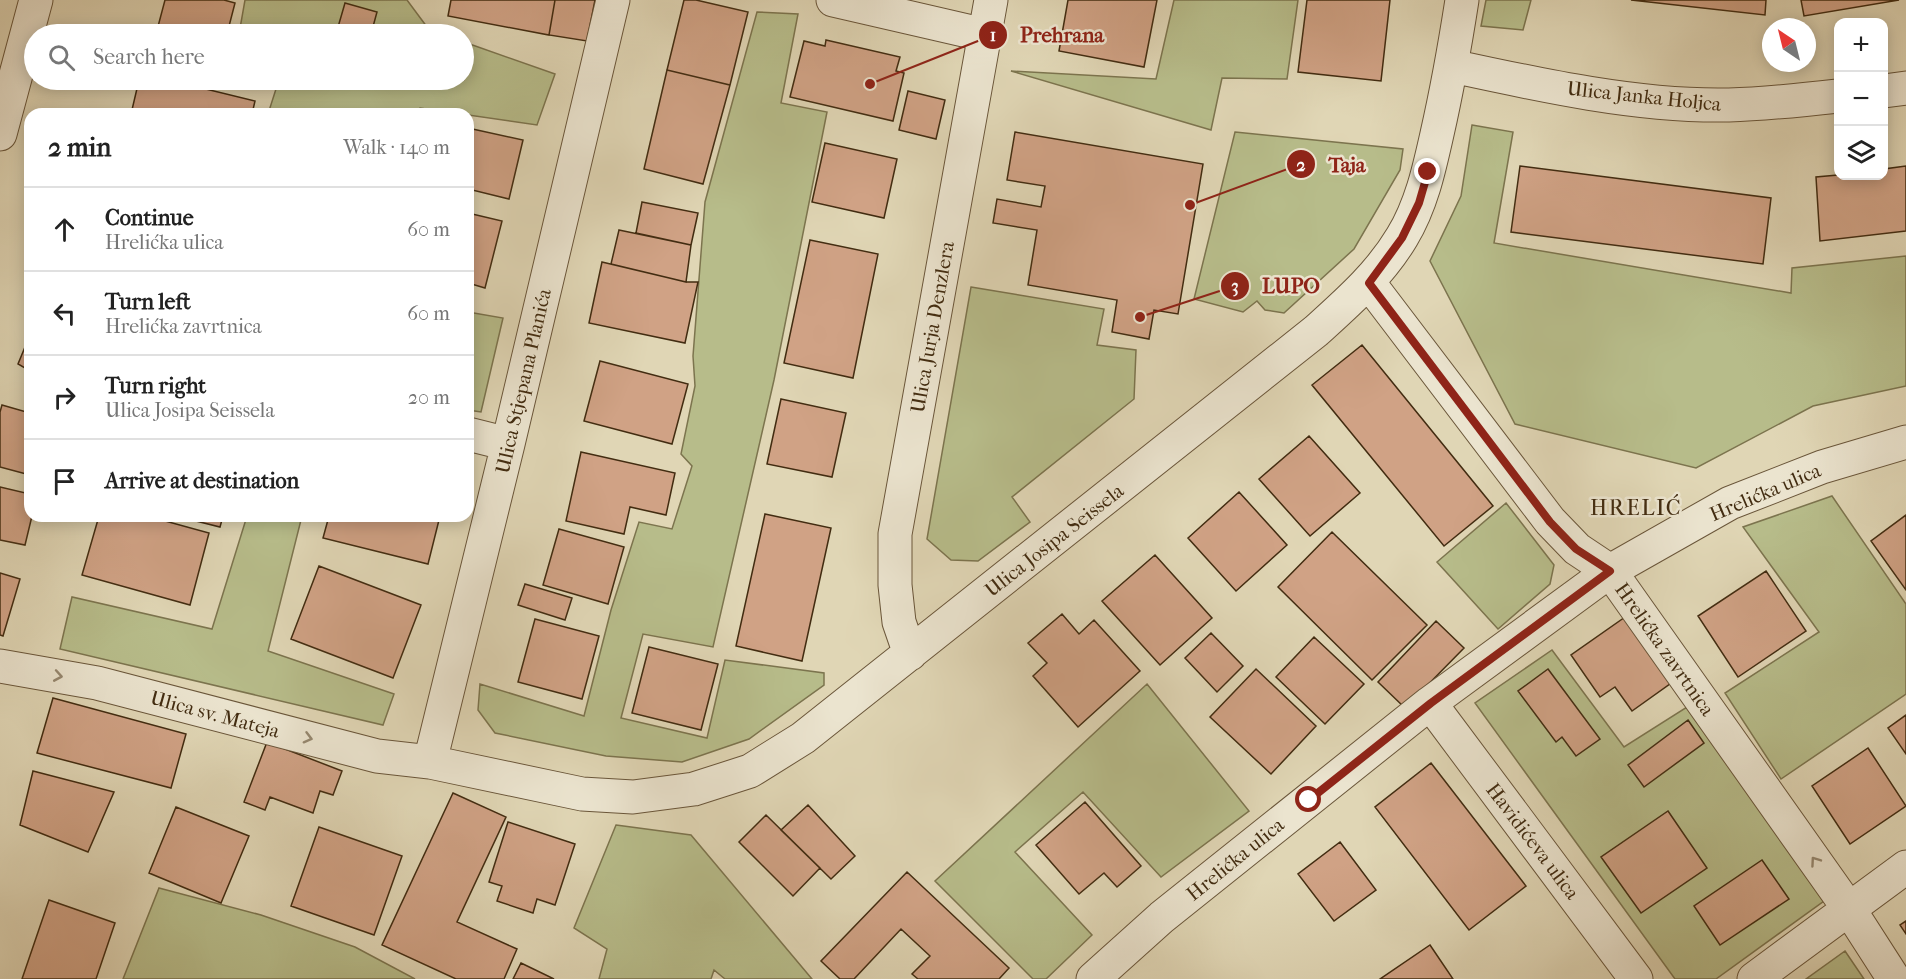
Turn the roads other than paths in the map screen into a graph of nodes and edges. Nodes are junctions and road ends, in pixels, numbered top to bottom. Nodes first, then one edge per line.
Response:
1 (36, 0) edge
2 (613, 0) edge
3 (833, 0) edge
4 (991, 0) edge
5 (1462, 0) edge
6 (30, 24) edge
7 (985, 35) junction
8 (24, 45) edge
9 (1452, 66) junction
10 (1906, 88) edge
11 (1888, 90) edge
12 (1834, 96) edge
13 (0, 134) edge
14 (1369, 283) junction
15 (474, 436) edge
16 (1906, 442) edge
17 (508, 444) junction
18 (1610, 571) junction
19 (910, 654) junction
20 (0, 666) edge
21 (1431, 703) junction
22 (430, 762) junction
23 (1906, 867) edge
24 (1849, 909) junction
25 (1093, 979) edge
26 (1636, 979) edge
27 (1754, 979) edge
28 (1894, 979) edge

1 - 6 street
2 - 17 street, Ulica Stjepana Planića
3 - 7 street
4 - 7 street, Ulica Jurja Denzlera
5 - 9 street, Ulica Josipa Seissela
7 - 19 street, Ulica Jurja Denzlera
8 - 13 street
9 - 12 street, Ulica Janka Holjca
9 - 14 street, Ulica Josipa Seissela
10 - 11 street
14 - 18 street, Hrelićka zavrtnica
14 - 19 street, Ulica Josipa Seissela
15 - 17 street
16 - 18 street, Hrelićka ulica
17 - 22 street, Ulica Stjepana Planića
18 - 21 street, Hrelićka ulica
24 -> 18 street, Hrelićka zavrtnica
19 - 22 street, Ulica Josipa Seissela
20 -> 22 street, Ulica sv. Mateja
21 - 25 street, Hrelićka ulica
21 - 26 street, Havidićeva ulica
23 - 24 street
24 - 27 street
24 - 28 street, Hrelićka zavrtnica

